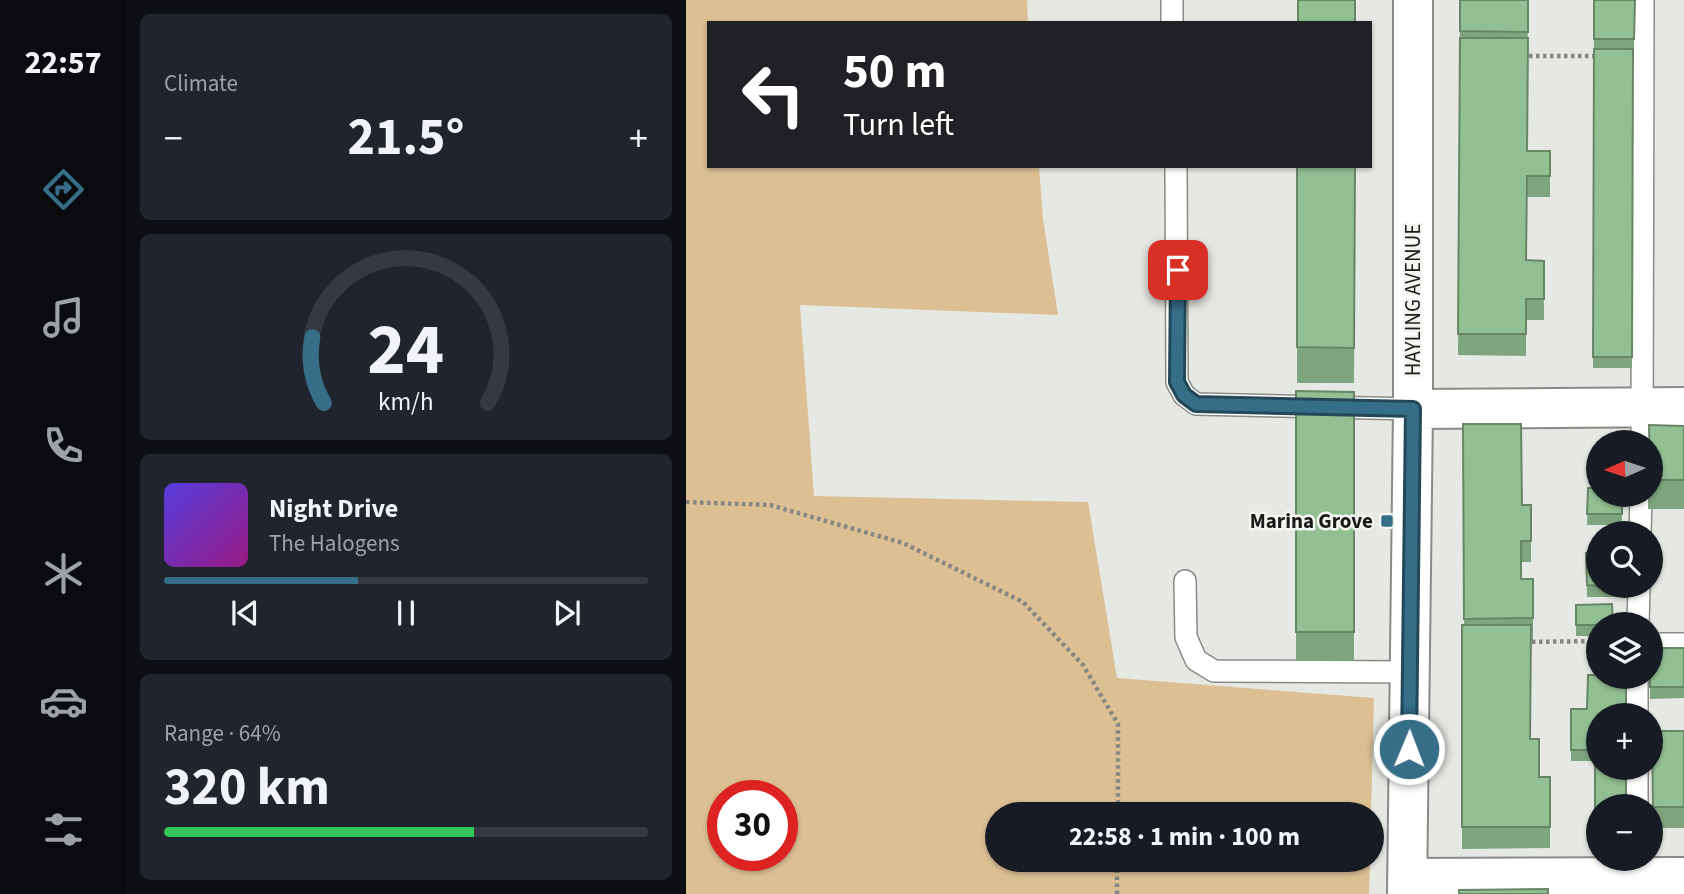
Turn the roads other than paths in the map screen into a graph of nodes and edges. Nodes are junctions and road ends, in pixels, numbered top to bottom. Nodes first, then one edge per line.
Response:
1 (1172, 0) edge
2 (1413, 0) edge
3 (1643, 0) edge
4 (1172, 21) edge
5 (1176, 168) edge
6 (1684, 407) edge
7 (1413, 409) junction
8 (1642, 425) edge
9 (1185, 581) dead end
10 (1663, 644) edge
11 (1684, 645) edge
12 (1410, 672) junction
13 (1636, 877) edge
14 (1684, 877) edge
15 (1407, 886) edge

1 - 4 lane
2 - 7 street, HAYLING AVENUE
3 - 8 lane
5 - 7 lane
6 - 8 street
7 - 8 street
7 - 12 street, HAYLING AVENUE
9 - 12 lane
10 - 11 lane
12 - 15 street, HAYLING AVENUE
13 - 14 street
13 - 15 street

